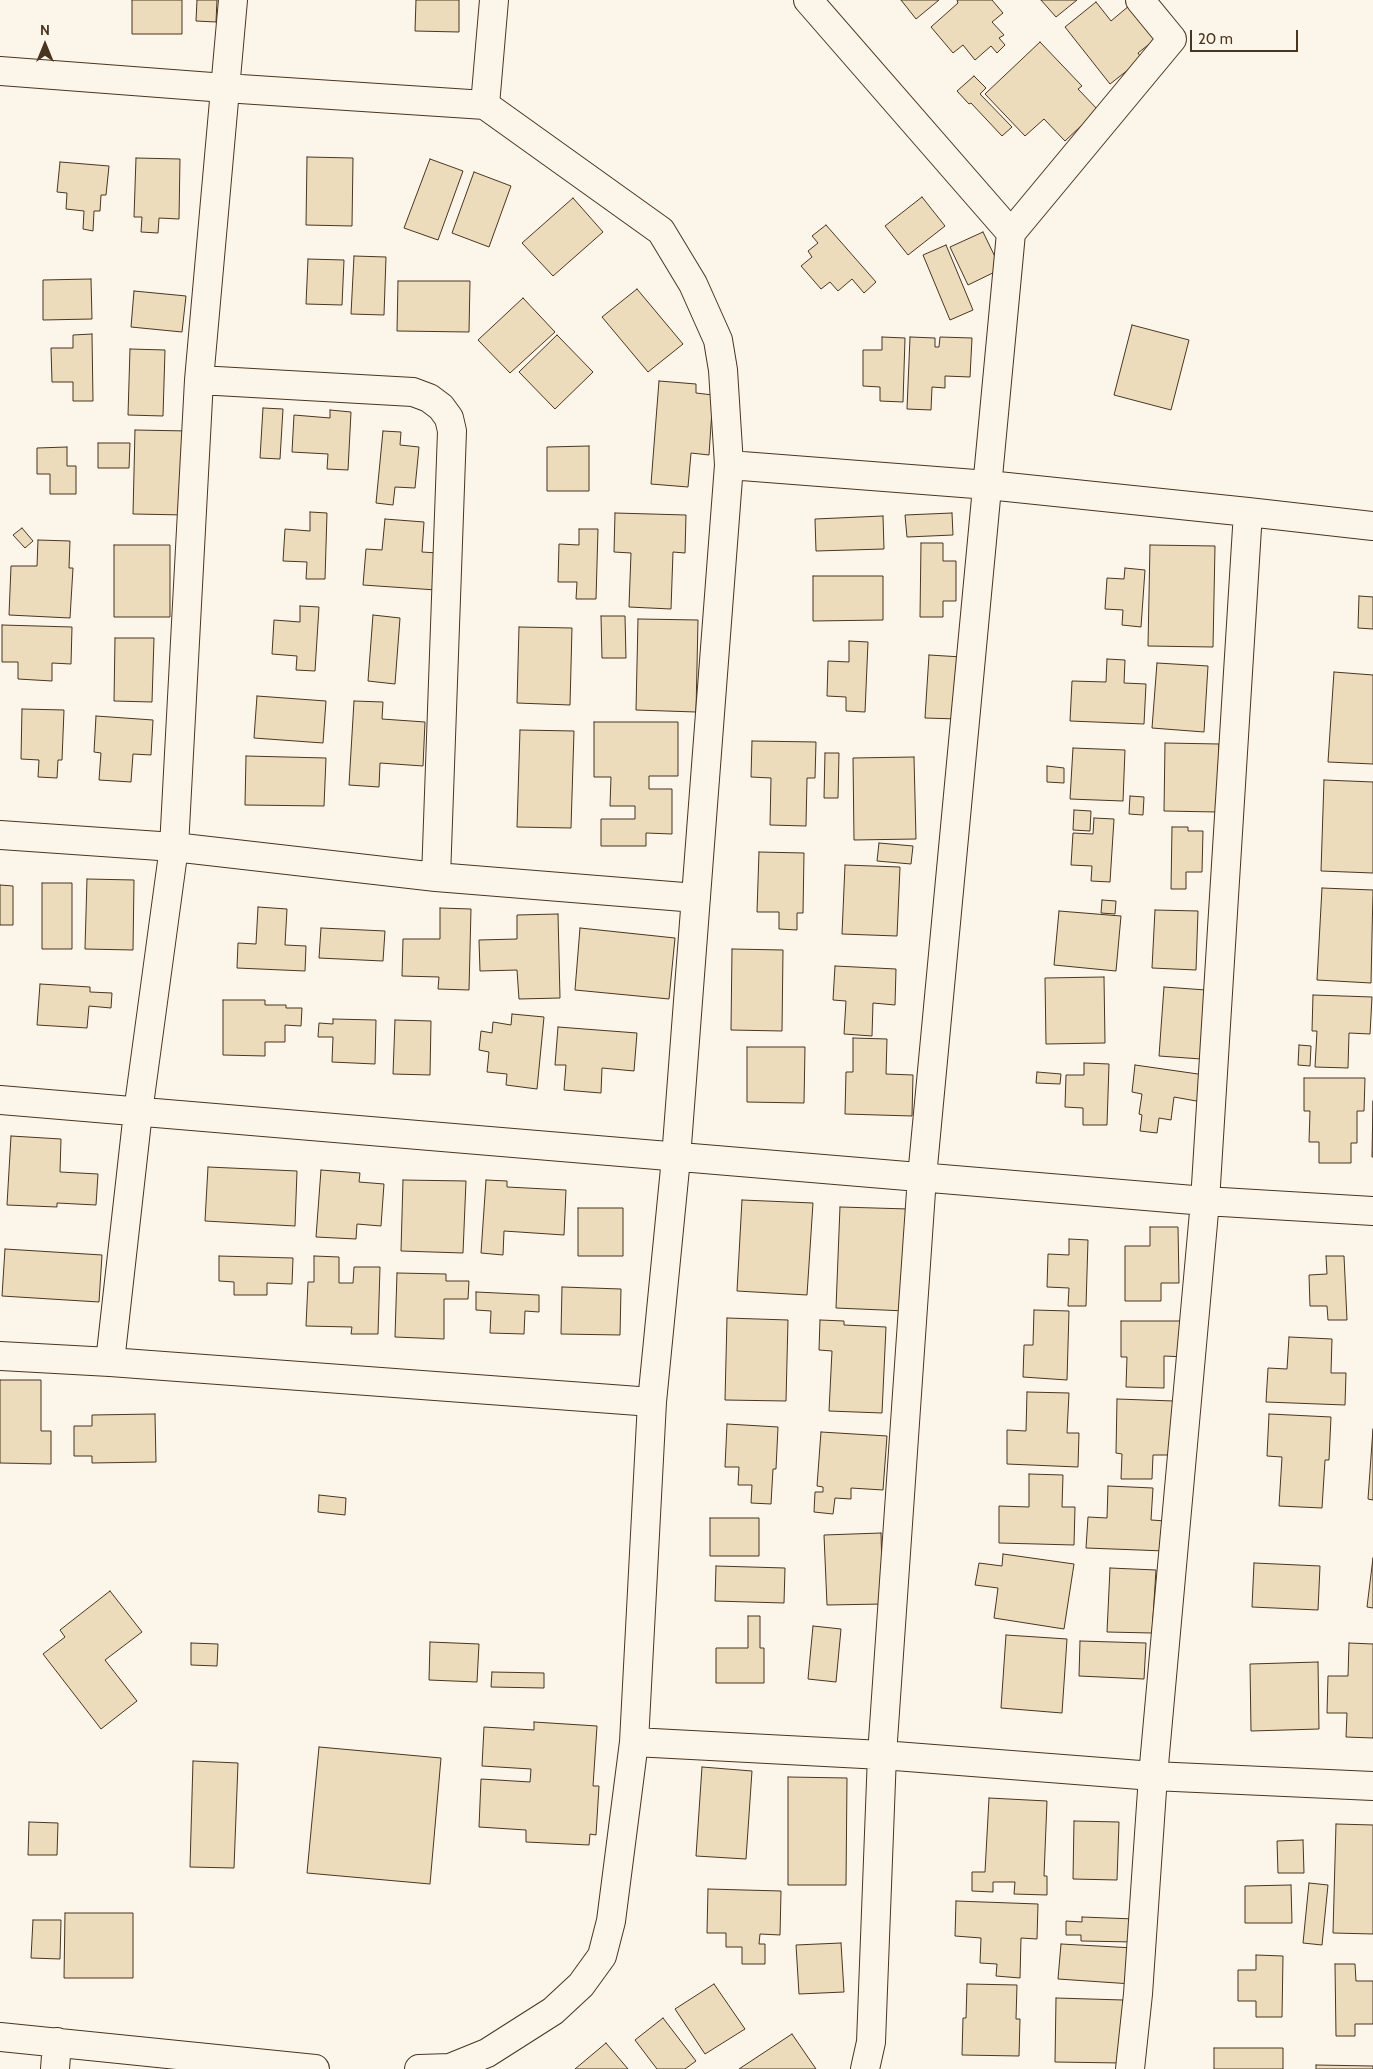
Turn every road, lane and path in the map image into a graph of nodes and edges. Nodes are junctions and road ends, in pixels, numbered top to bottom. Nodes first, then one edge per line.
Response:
1 (233, 0) edge
2 (494, 0) edge
3 (808, 0) edge
4 (1140, 0) edge
5 (0, 70) edge
6 (225, 88) junction
7 (485, 106) junction
8 (1011, 233) junction
9 (198, 380) junction
10 (729, 464) junction
11 (988, 485) junction
12 (1248, 512) junction
13 (1373, 526) edge
14 (0, 835) edge
15 (174, 847) junction
16 (436, 877) junction
17 (696, 898) junction
18 (0, 1100) edge
19 (138, 1112) junction
20 (676, 1158) junction
21 (922, 1177) junction
22 (1205, 1200) junction
23 (1373, 1211) edge
24 (0, 1356) edge
25 (110, 1362) junction
26 (652, 1402) junction
27 (634, 1742) junction
28 (882, 1755) junction
29 (1154, 1776) junction
30 (1373, 1786) edge
31 (0, 2037) edge
32 (57, 2042) junction
33 (55, 2069) edge
34 (315, 2069) edge
35 (418, 2069) edge
36 (865, 2069) edge
37 (1130, 2069) edge

1 - 6 street
2 - 7 street
3 - 8 street
4 - 8 street
5 - 6 street
6 - 7 street
6 - 9 street
7 - 10 street
8 - 11 street
9 - 15 street
9 - 16 street
10 - 11 street
10 - 17 street
11 - 12 street
11 - 21 street
12 - 13 street
12 - 22 street
14 - 15 street
15 - 16 street
15 - 19 street
16 - 17 street
17 - 20 street
18 - 19 street
19 - 20 street
19 - 25 street
20 - 21 street
20 - 26 street
21 - 22 street
21 - 28 street
22 - 23 street
22 - 29 street
24 - 25 street
25 - 26 street
26 - 27 street
27 - 28 street
27 - 35 street
28 - 29 street
28 - 36 street
29 - 30 street
29 - 37 street
31 - 32 street
32 - 33 street
32 - 34 street

